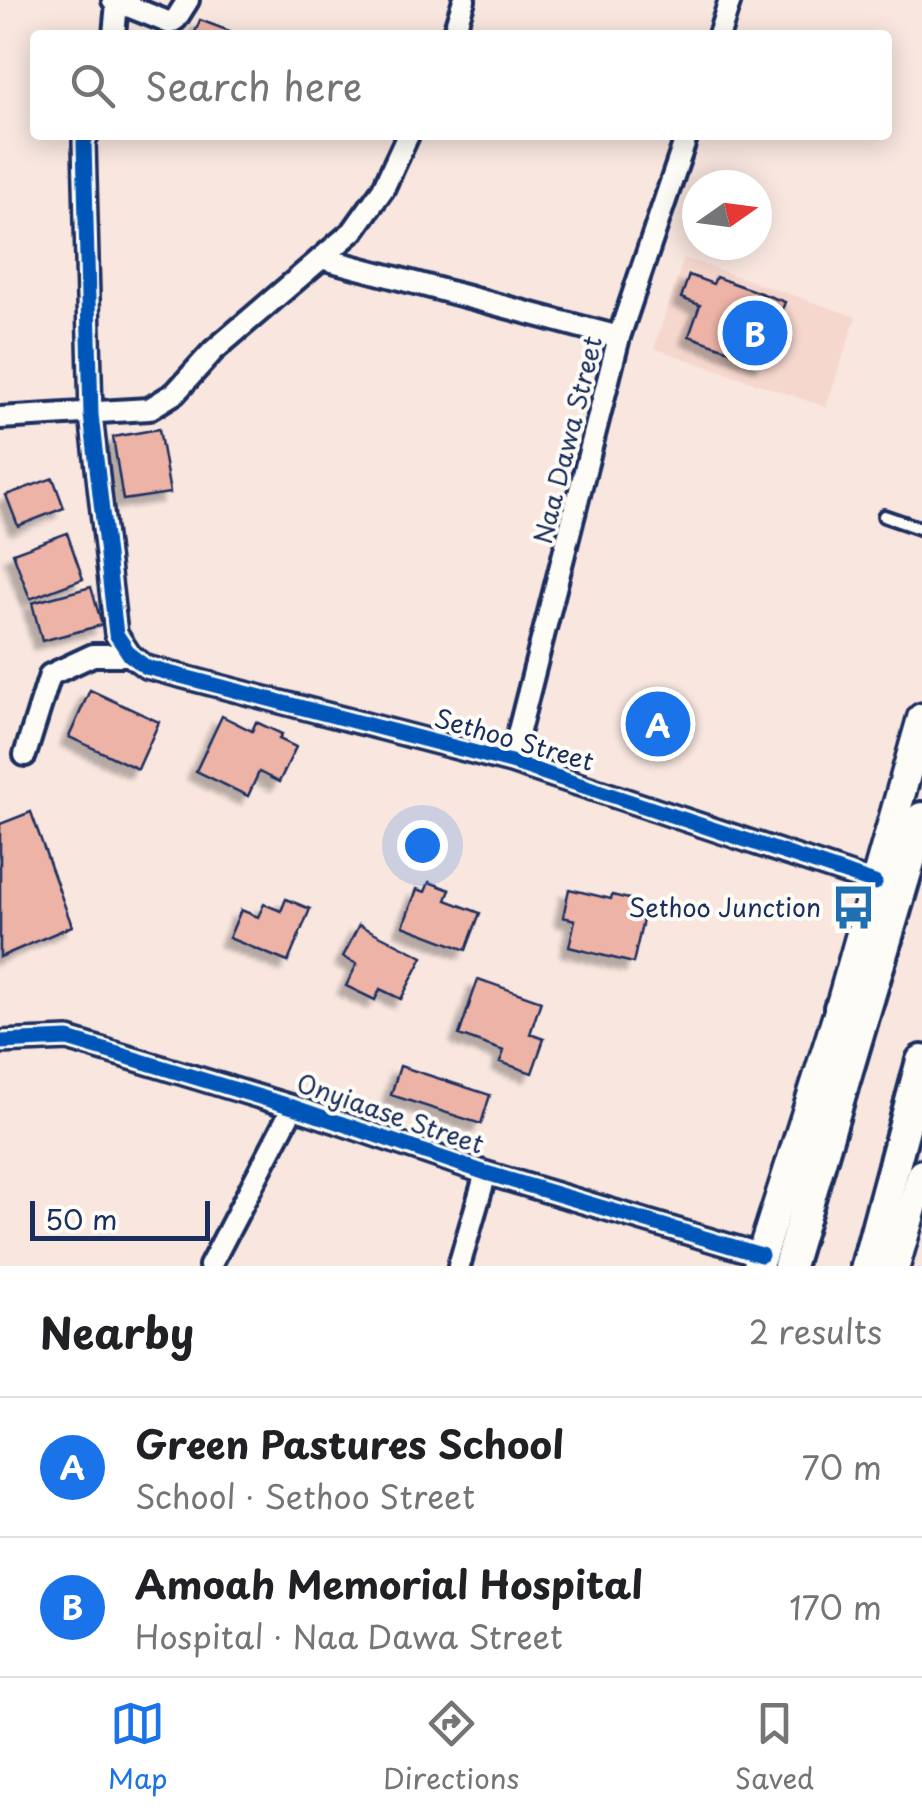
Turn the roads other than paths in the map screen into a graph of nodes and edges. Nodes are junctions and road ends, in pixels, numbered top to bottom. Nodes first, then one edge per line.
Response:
1 (188, 0) edge
2 (464, 0) edge
3 (730, 0) edge
4 (115, 1) edge
5 (114, 30) edge
6 (455, 30) edge
7 (721, 30) edge
8 (85, 140) edge
9 (406, 140) edge
10 (685, 140) edge
11 (321, 258) junction
12 (620, 336) junction
13 (91, 415) junction
14 (0, 418) edge
15 (884, 516) dead end
16 (922, 529) edge
17 (133, 658) junction
18 (922, 718) edge
19 (26, 755) dead end
20 (511, 762) junction
21 (922, 818) edge
22 (875, 883) junction
23 (886, 945) junction
24 (840, 1008) junction
25 (0, 1042) edge
26 (922, 1061) edge
27 (293, 1107) junction
28 (486, 1174) junction
29 (922, 1174) edge
30 (769, 1262) edge
31 (210, 1266) edge
32 (459, 1266) edge
33 (867, 1266) edge
34 (896, 1266) edge

1 - 4 street
2 - 6 street
3 - 7 street
4 - 5 street
8 - 13 street
9 - 11 street
10 - 12 street, Naa Dawa Street
11 - 12 street
11 - 13 street
12 - 20 street, Naa Dawa Street
13 - 14 street
13 - 17 street
15 - 16 lane
17 - 19 street
17 - 20 street, Sethoo Street
18 - 22 street
20 - 22 street, Sethoo Street
21 - 23 main road
22 - 24 street
23 - 24 main road
23 - 30 main road
24 - 30 street
25 - 27 street, Onyiaase Street
26 - 33 main road
27 - 28 street, Onyiaase Street
27 - 31 street
28 - 30 street, Onyiaase Street
28 - 32 street
29 - 34 street

